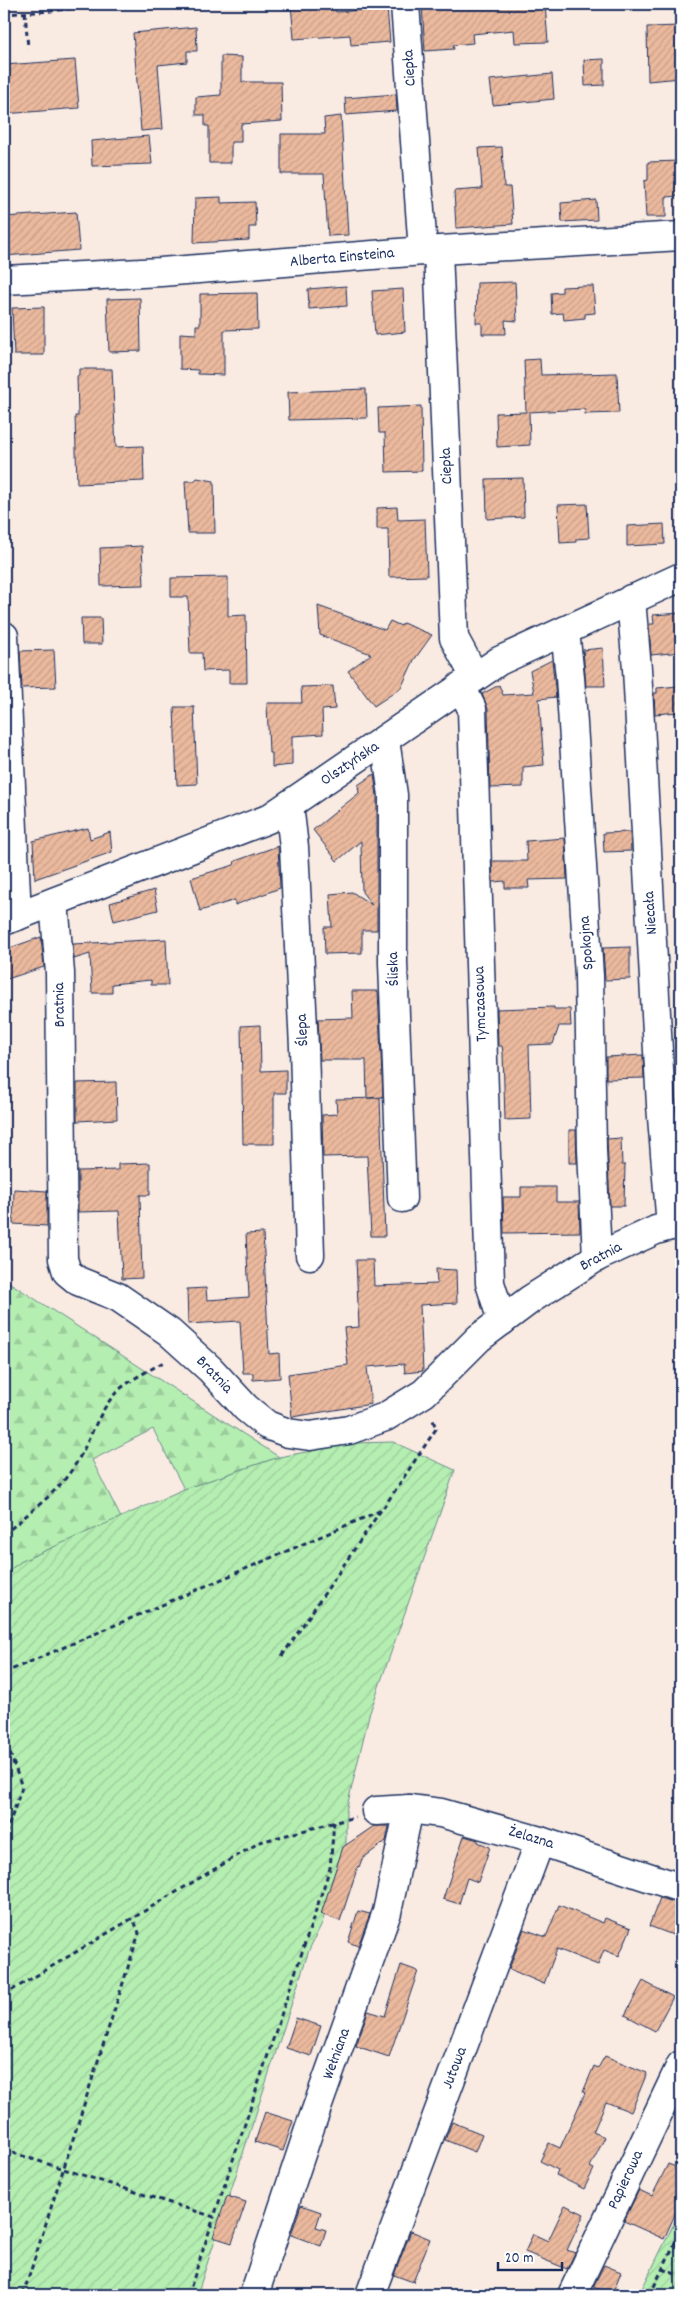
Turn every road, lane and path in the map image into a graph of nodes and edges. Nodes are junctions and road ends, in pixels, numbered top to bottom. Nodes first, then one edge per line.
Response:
1 (74, 4) edge
2 (105, 4) edge
3 (405, 4) edge
4 (70, 8) junction
5 (25, 12) junction
6 (4, 14) edge
7 (28, 48) dead end
8 (681, 236) edge
9 (431, 251) junction
10 (4, 280) edge
11 (681, 577) edge
12 (631, 599) junction
13 (565, 631) junction
14 (4, 636) edge
15 (468, 682) junction
16 (385, 740) junction
17 (289, 805) junction
18 (54, 902) junction
19 (10, 919) edge
20 (402, 1198) dead end
21 (676, 1225) edge
22 (310, 1255) dead end
23 (597, 1257) junction
24 (502, 1321) junction
25 (184, 1345) junction
26 (424, 1393) junction
27 (382, 1510) junction
28 (4, 1535) edge
29 (282, 1656) dead end
30 (4, 1673) edge
31 (4, 1736) edge
32 (409, 1809) junction
33 (376, 1811) joint
34 (334, 1822) junction
35 (4, 1839) edge
36 (540, 1841) junction
37 (681, 1888) edge
38 (133, 1918) junction
39 (4, 1995) edge
40 (681, 2065) edge
41 (4, 2150) edge
42 (63, 2169) junction
43 (214, 2216) junction
44 (681, 2230) edge
45 (662, 2269) junction
46 (681, 2276) edge
47 (23, 2295) edge
48 (188, 2295) edge
49 (254, 2295) edge
50 (370, 2295) edge
51 (572, 2295) edge
52 (650, 2295) edge

1 - 4 path
2 - 4 path
3 - 9 street, Ciepła
4 - 5 path
5 - 6 path
5 - 7 path
8 - 9 street, Alberta Einsteina
9 - 10 street, Alberta Einsteina
9 - 15 street, Ciepła
11 - 12 street, Olsztyńska
12 - 13 street, Olsztyńska
12 - 21 street, Niecała
13 - 15 street, Olsztyńska
13 - 23 street, Spokojna
14 - 19 street
15 - 16 street, Olsztyńska
15 - 24 street, Tymczasowa
16 - 17 street, Olsztyńska
16 - 20 street, Śliska
17 - 18 street, Olsztyńska
17 - 22 street, Ślepa
18 - 19 street, Olsztyńska
18 - 25 street, Bratnia
21 - 23 street, Bratnia
23 - 24 street, Bratnia
24 - 26 street, Bratnia
25 - 26 street, Bratnia
25 - 28 path
26 - 27 path
27 - 29 path
27 - 30 path
31 - 35 path
32 - 33 street, Żelazna
32 - 36 street, Żelazna
32 - 49 street, Wełniana
33 - 34 path
34 - 38 path
34 - 43 path
36 - 37 street, Żelazna
36 - 50 street, Jutowa
38 - 39 path
38 - 42 path
40 - 51 street, Papierowa
41 - 42 path
42 - 43 path
42 - 47 path
43 - 48 path
44 - 45 path
45 - 46 path
45 - 52 path

